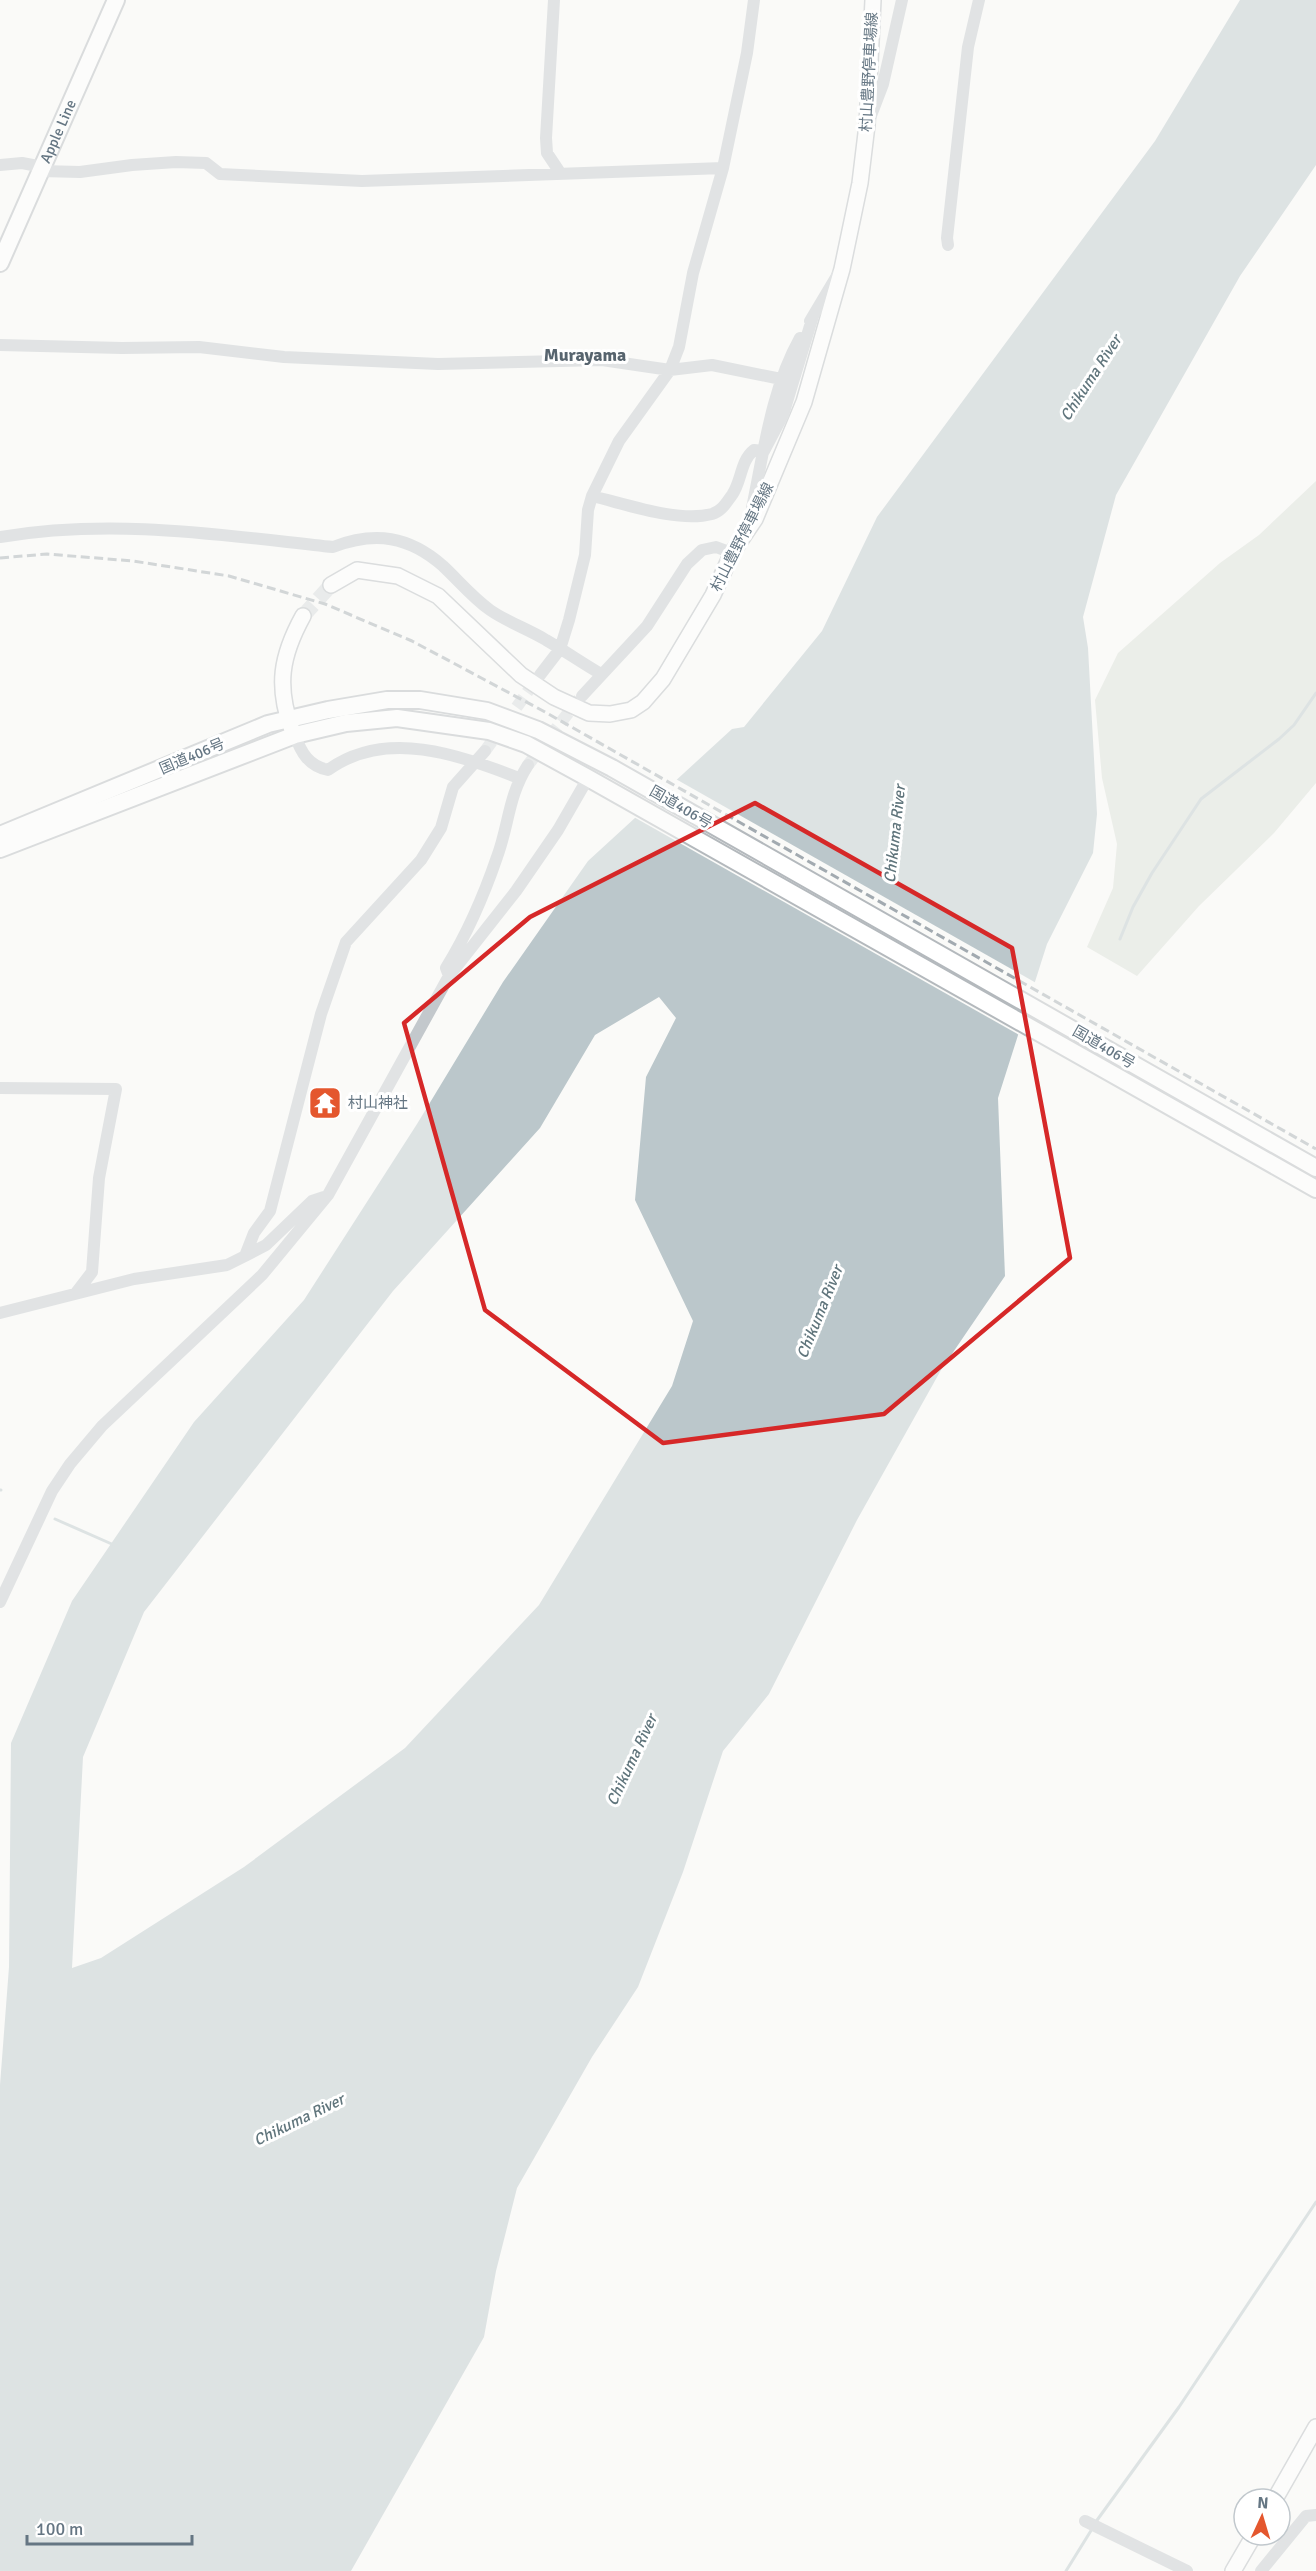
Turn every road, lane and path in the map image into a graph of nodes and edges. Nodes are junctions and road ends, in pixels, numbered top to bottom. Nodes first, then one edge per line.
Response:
1 (116, 0) edge
2 (554, 0) edge
3 (754, 0) edge
4 (873, 0) edge
5 (902, 0) edge
6 (979, 0) edge
7 (867, 125) junction
8 (0, 165) edge
9 (723, 168) junction
10 (42, 169) junction
11 (561, 174) junction
12 (948, 245) dead end
13 (0, 262) edge
14 (842, 269) junction
15 (813, 316) junction
16 (0, 345) edge
17 (670, 370) junction
18 (781, 379) junction
19 (764, 452) junction
20 (592, 496) junction
21 (755, 519) junction
22 (0, 537) edge
23 (732, 553) junction
24 (331, 585) tunnel mouth
25 (303, 616) tunnel mouth
26 (560, 649) junction
27 (601, 674) junction
28 (540, 675) tunnel mouth
29 (582, 696) tunnel mouth
30 (292, 727) junction
31 (485, 751) tunnel mouth
32 (475, 761) junction
33 (528, 765) tunnel mouth
34 (519, 778) junction
35 (594, 782) junction
36 (0, 835) edge
37 (0, 849) edge
38 (449, 976) junction
39 (0, 1088) edge
40 (1316, 1168) edge
41 (1316, 1189) edge
42 (328, 1195) junction
43 (245, 1256) junction
44 (76, 1293) junction
45 (0, 1313) edge
46 (0, 1602) edge
47 (1316, 2427) edge
48 (1282, 2487) edge
49 (1316, 2515) edge
50 (1085, 2521) dead end
51 (1247, 2547) edge
52 (1187, 2571) edge
53 (1233, 2571) edge
54 (1261, 2571) edge

1 - 10 highway, Apple Line
2 - 11 street
3 - 9 street
4 - 7 main road, 村山豊野停車場線
5 - 7 street
6 - 12 street
7 - 14 main road, 村山豊野停車場線
8 - 10 street
9 - 11 street
9 - 17 street
10 - 11 street
10 - 13 highway, Apple Line
14 - 15 street
14 - 21 main road, 村山豊野停車場線
15 - 18 street
15 - 19 street
16 - 17 street
17 - 18 street
17 - 20 street
18 - 19 street
19 - 20 street
19 - 21 street
20 - 26 street
21 - 23 main road, 村山豊野停車場線
22 - 26 street
23 - 24 main road, 村山豊野停車場線
23 - 27 street
25 - 30 main road
26 - 27 street
26 - 28 street
27 - 29 street
30 - 32 street
30 - 35 highway, 国道406号
30 - 36 highway, 国道406号
30 - 37 highway, 国道406号
30 - 40 highway, 国道406号
31 - 32 street
32 - 34 street
32 - 43 street
33 - 34 street
34 - 38 street
35 - 38 street
35 - 41 highway, 国道406号
38 - 42 street
39 - 44 street
42 - 43 street
42 - 46 street
43 - 44 street
44 - 45 street
47 - 48 main road
49 - 54 street
50 - 52 street
51 - 53 main road

